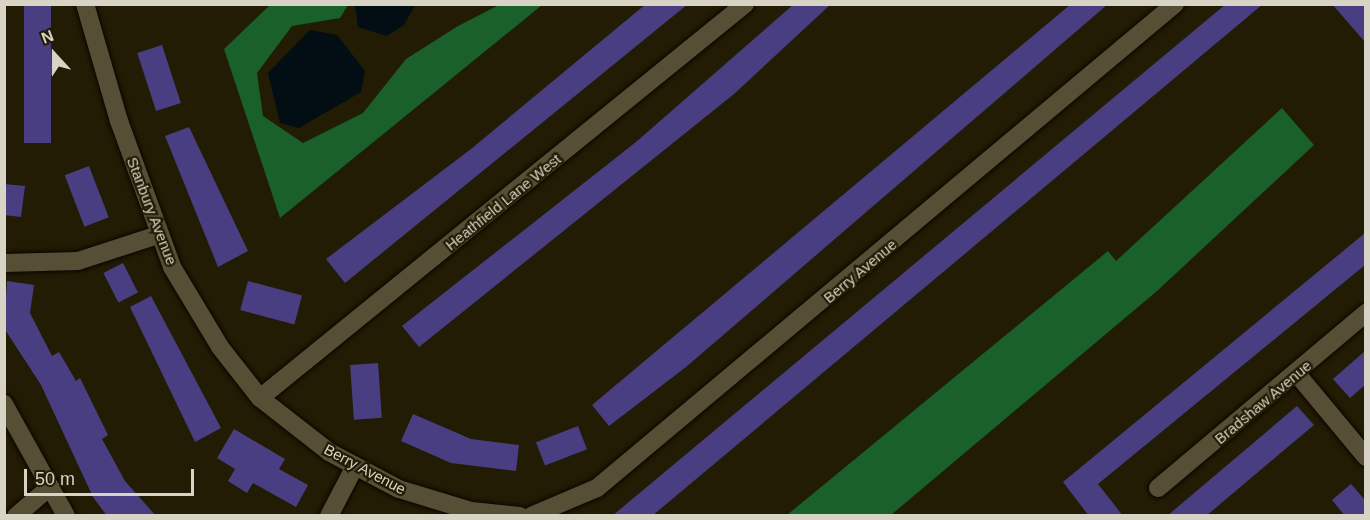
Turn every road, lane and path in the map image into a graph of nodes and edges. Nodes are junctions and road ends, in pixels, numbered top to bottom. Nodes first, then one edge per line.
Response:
1 (85, 4) edge
2 (745, 4) edge
3 (1175, 4) edge
4 (158, 235) junction
5 (4, 263) edge
6 (1365, 313) edge
7 (1297, 374) junction
8 (260, 398) junction
9 (4, 404) edge
10 (1365, 457) edge
11 (355, 466) junction
12 (50, 487) junction
13 (1158, 488) dead end
14 (16, 516) edge
15 (66, 516) edge
16 (329, 516) edge
17 (520, 516) edge
18 (531, 516) edge

1 - 4 street, Stanbury Avenue
2 - 8 street, Heathfield Lane West
3 - 18 street, Berry Avenue
4 - 5 street
4 - 8 street, Stanbury Avenue
6 - 7 street, Bradshaw Avenue
7 - 10 street
7 - 13 street, Bradshaw Avenue
8 - 11 street, Berry Avenue
9 - 12 street
11 - 16 street
11 - 17 street, Berry Avenue
12 - 14 street
12 - 15 street

